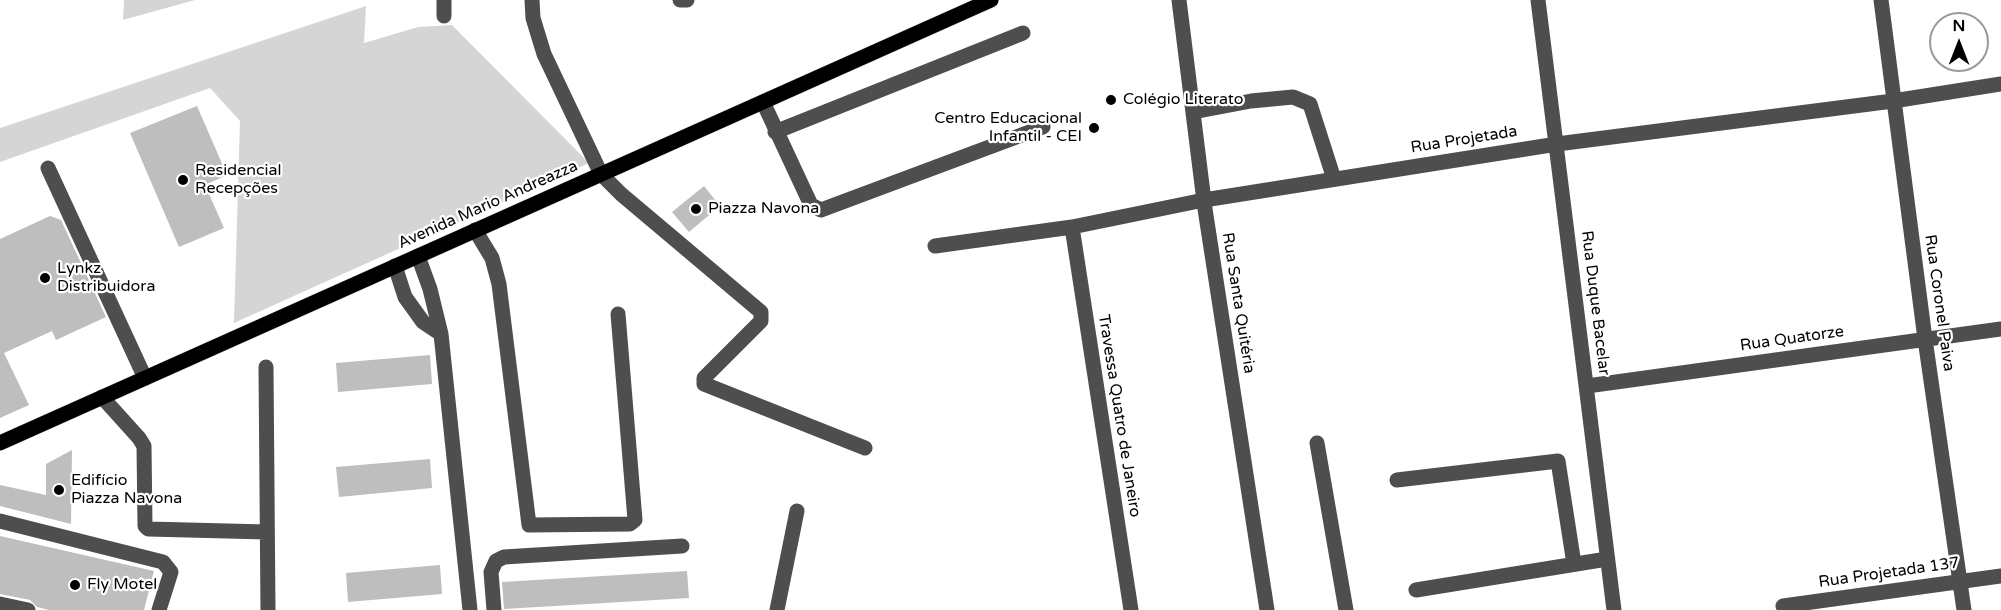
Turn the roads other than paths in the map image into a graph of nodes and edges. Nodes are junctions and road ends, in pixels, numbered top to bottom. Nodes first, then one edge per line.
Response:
1 (444, 0) edge
2 (532, 0) edge
3 (680, 0) edge
4 (687, 0) edge
5 (990, 0) edge
6 (1179, 0) edge
7 (1538, 0) edge
8 (1881, 0) edge
9 (444, 16) dead end
10 (1023, 33) dead end
11 (2001, 84) edge
12 (1893, 101) junction
13 (763, 102) junction
14 (1193, 112) junction
15 (1042, 127) dead end
16 (775, 132) junction
17 (1557, 144) junction
18 (48, 168) dead end
19 (602, 174) junction
20 (1334, 179) junction
21 (1204, 200) junction
22 (1071, 227) junction
23 (475, 230) junction
24 (936, 246) dead end
25 (418, 256) junction
26 (395, 266) junction
27 (618, 314) dead end
28 (2001, 329) edge
29 (441, 334) junction
30 (1925, 339) junction
31 (266, 367) dead end
32 (146, 378) junction
33 (1587, 386) junction
34 (102, 397) junction
35 (0, 443) edge
36 (1317, 443) dead end
37 (865, 448) dead end
38 (1397, 480) dead end
39 (797, 511) dead end
40 (0, 521) edge
41 (267, 532) junction
42 (682, 546) dead end
43 (1607, 559) junction
44 (1574, 564) junction
45 (2001, 576) edge
46 (1961, 582) junction
47 (1416, 590) dead end
48 (0, 604) edge
49 (1783, 606) dead end
50 (28, 610) edge
51 (159, 610) edge
52 (268, 610) edge
53 (470, 610) edge
54 (494, 610) edge
55 (777, 610) edge
56 (1131, 610) edge
57 (1267, 610) edge
58 (1346, 610) edge
59 (1614, 610) edge
60 (1964, 610) edge

1 - 9 street
2 - 19 street
3 - 4 street
5 - 13 main road, Avenida Mario Andreazza
6 - 14 street, Rua Santa Quitéria
7 - 17 street, Rua Duque Bacelar
8 - 12 street, Rua Coronel Paiva
10 - 16 street
11 - 12 street, Rua Projetada
12 - 17 street, Rua Projetada
12 - 30 street, Rua Coronel Paiva
13 - 16 street
13 - 19 main road, Avenida Mario Andreazza
14 - 20 street
14 - 21 street, Rua Santa Quitéria
15 - 16 street
17 - 20 street, Rua Projetada
17 - 33 street, Rua Duque Bacelar
18 - 32 street
19 - 23 main road, Avenida Mario Andreazza
19 - 37 street
20 - 21 street, Rua Projetada
21 - 22 street, Rua Projetada
21 - 57 street, Rua Santa Quitéria
22 - 24 street, Rua Projetada
22 - 56 street, Travessa Quatro de Janeiro
23 - 25 main road, Avenida Mario Andreazza
23 - 27 street
25 - 26 main road, Avenida Mario Andreazza
25 - 29 street
26 - 29 street
26 - 32 main road, Avenida Mario Andreazza
28 - 30 street, Rua Quatorze
29 - 53 street
30 - 33 street, Rua Quatorze
30 - 46 street, Rua Coronel Paiva
31 - 41 street
32 - 34 main road, Avenida Mario Andreazza
33 - 43 street, Rua Duque Bacelar
34 - 35 main road, Avenida Mario Andreazza
34 - 41 street
36 - 58 street
38 - 44 street
39 - 55 street
40 - 51 street
41 - 52 street
42 - 54 street
43 - 44 street
43 - 59 street, Rua Duque Bacelar
44 - 47 street
45 - 46 street, Rua Projetada 137
46 - 49 street, Rua Projetada 137
46 - 60 street, Rua Coronel Paiva
48 - 50 street

